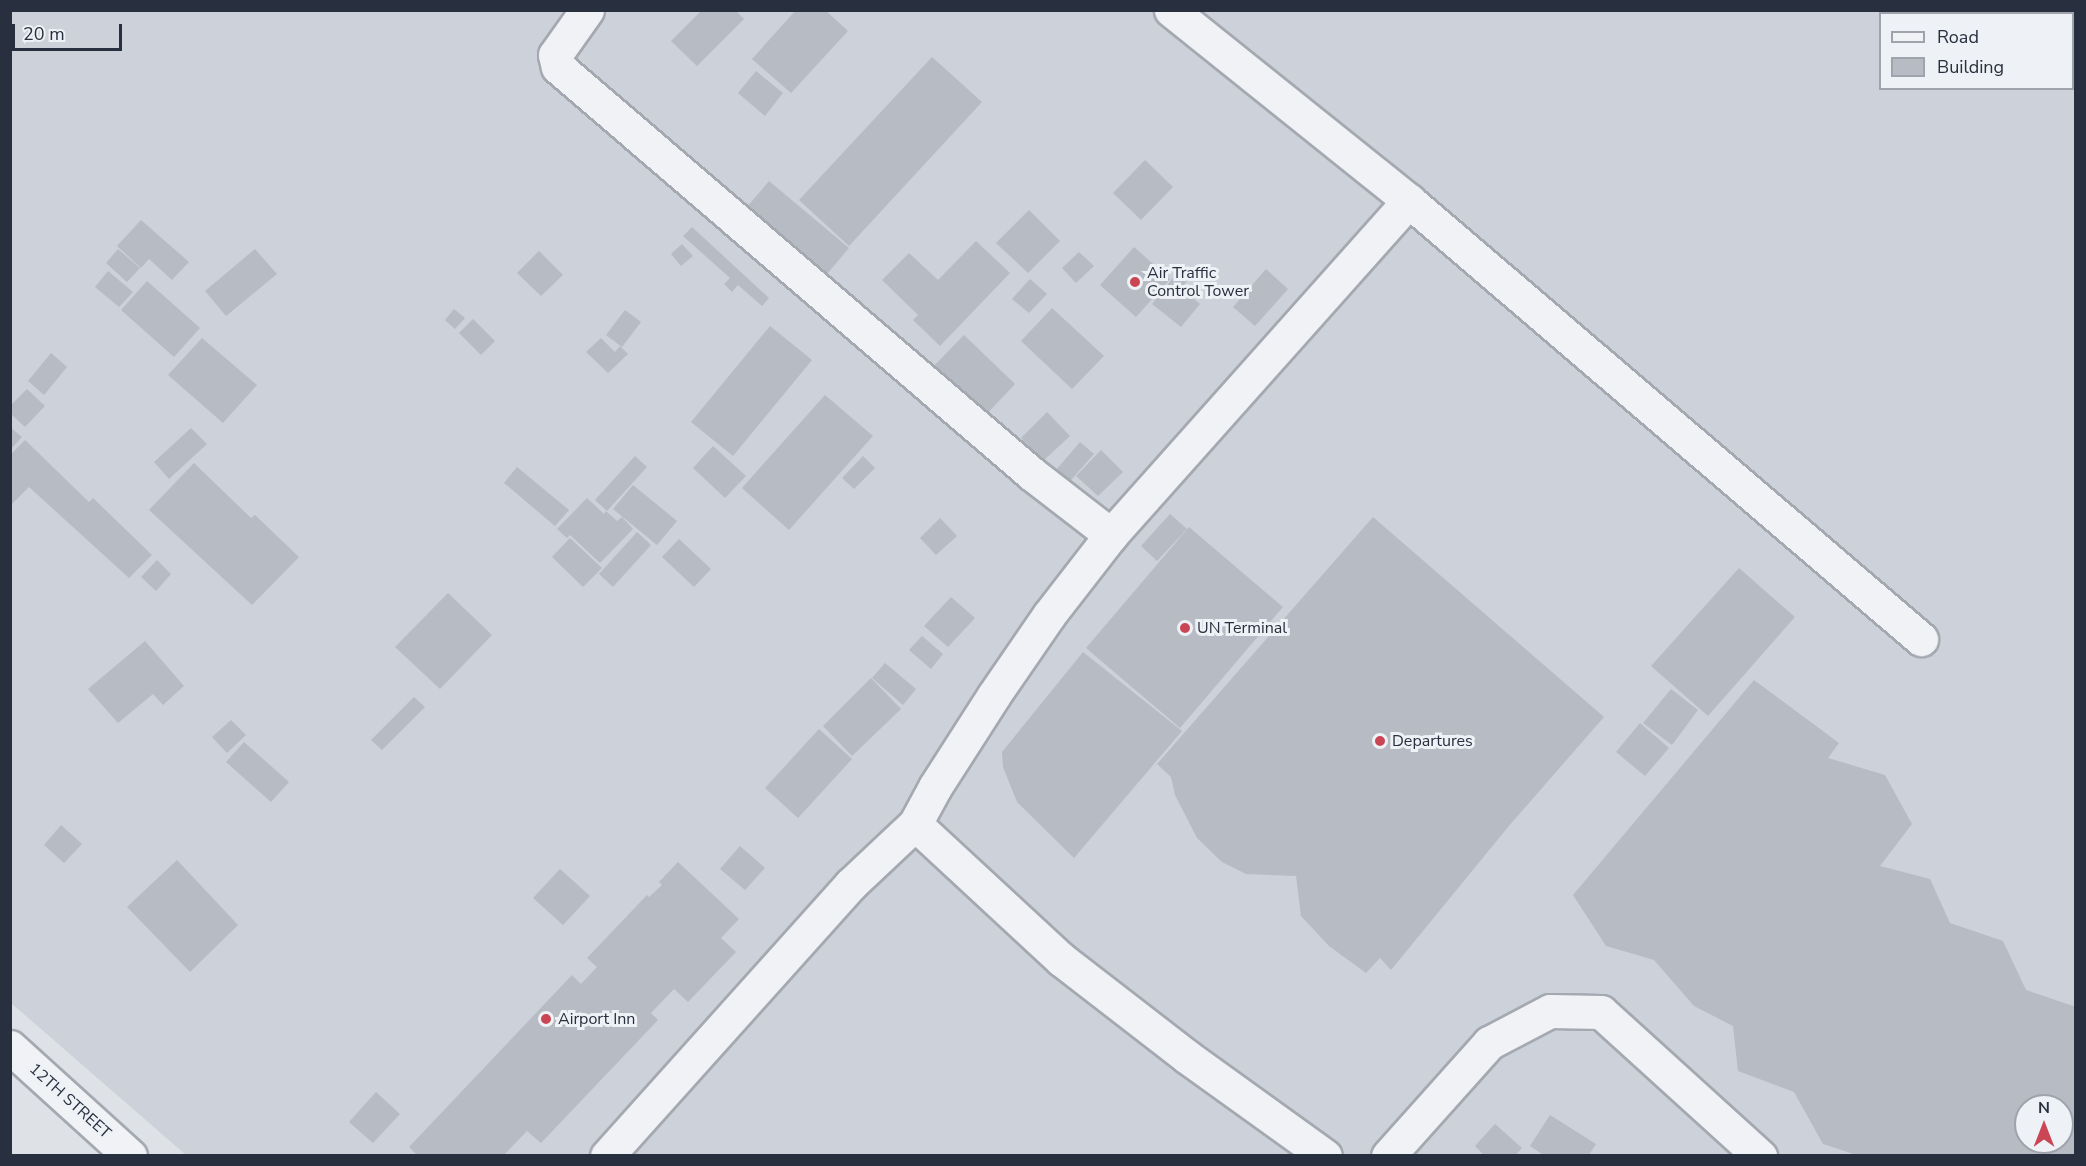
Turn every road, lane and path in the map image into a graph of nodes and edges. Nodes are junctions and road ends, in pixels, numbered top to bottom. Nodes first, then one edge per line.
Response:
1 (587, 10) edge
2 (1171, 10) edge
3 (1409, 201) junction
4 (1111, 535) junction
5 (1921, 639) dead end
6 (915, 824) junction
7 (10, 1047) edge
8 (130, 1155) edge
9 (607, 1155) edge
10 (1325, 1155) edge
11 (1388, 1155) edge
12 (1760, 1155) edge

1 - 4 street
2 - 3 street
3 - 4 street
3 - 5 street
4 - 6 street
6 - 9 street
6 - 10 street
7 - 8 street, 12TH STREET
11 - 12 street

